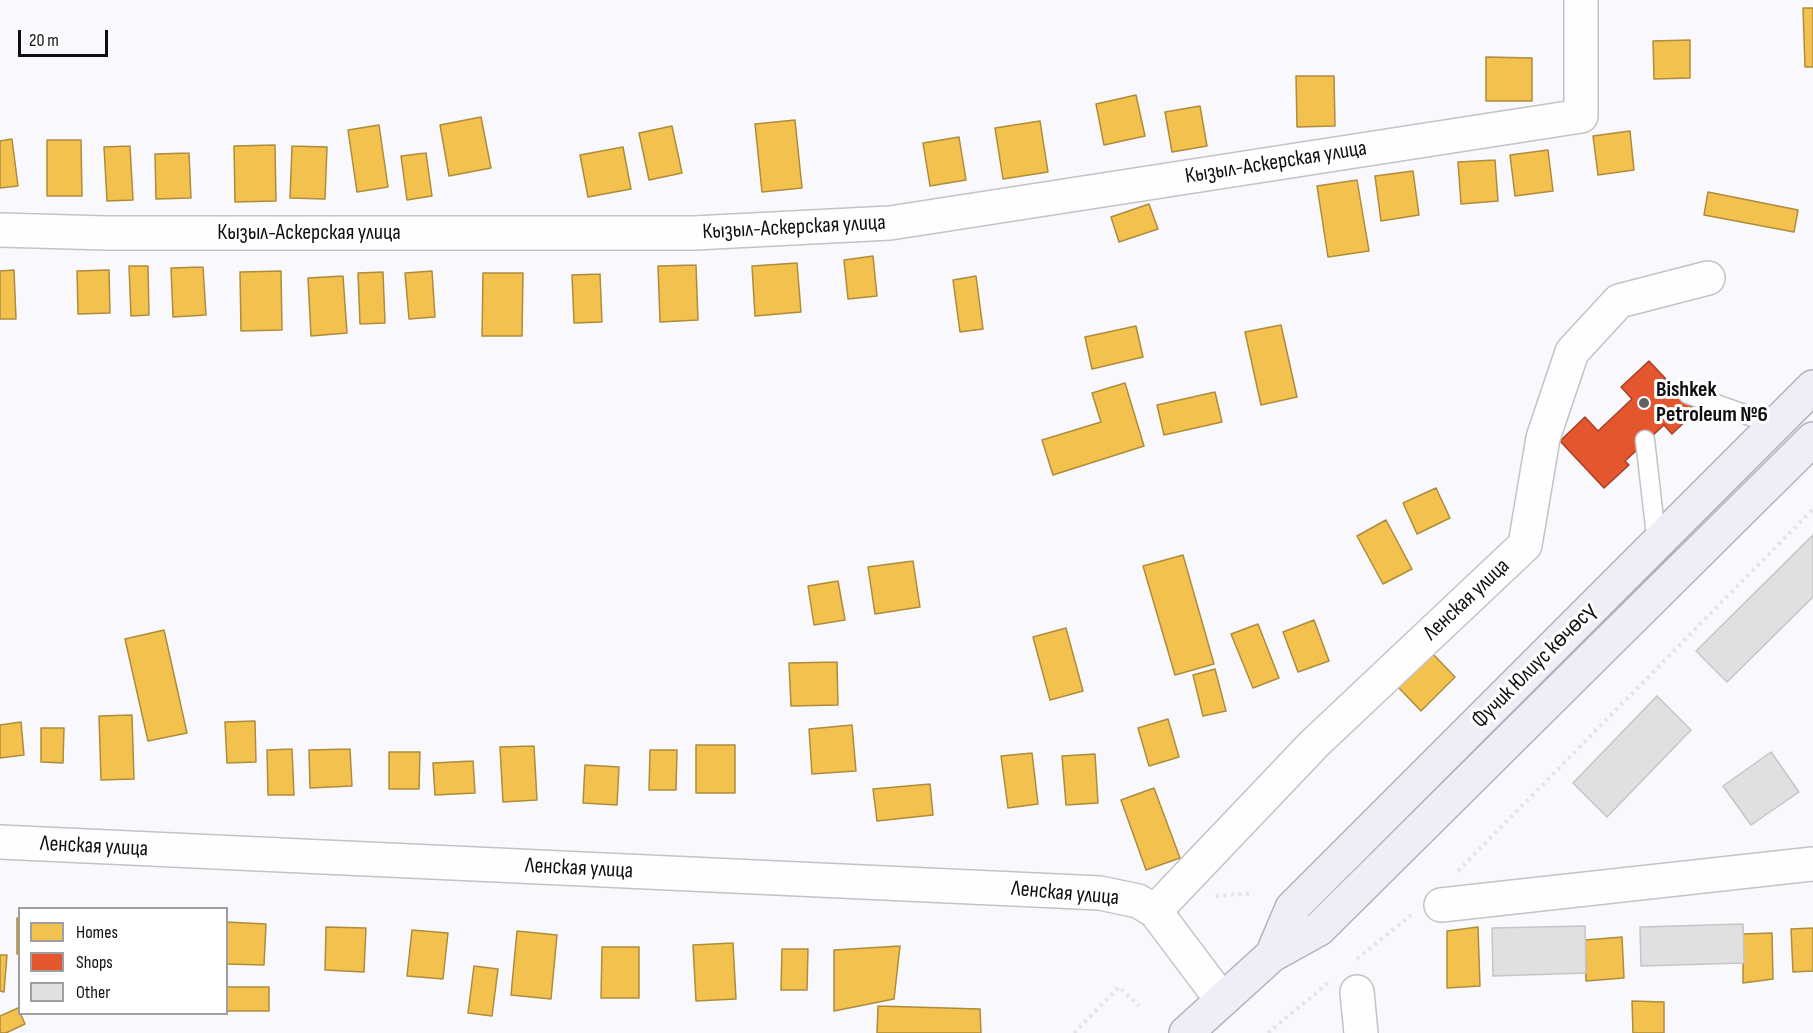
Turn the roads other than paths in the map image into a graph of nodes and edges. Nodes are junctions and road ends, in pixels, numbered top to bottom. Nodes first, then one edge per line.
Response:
1 (1581, 0) edge
2 (0, 230) edge
3 (1708, 278) dead end
4 (1813, 387) edge
5 (1688, 394) dead end
6 (1775, 426) junction
7 (1813, 439) edge
8 (1645, 440) dead end
9 (1657, 544) junction
10 (0, 842) edge
11 (1813, 864) edge
12 (1437, 897) road end
13 (1155, 911) junction
14 (1272, 955) junction
15 (1344, 987) road end
16 (1222, 1000) junction
17 (1186, 1033) edge
18 (1361, 1033) edge

1 - 2 street, Кызыл-Аскерская улица
3 - 13 street, Ленская улица
4 - 6 main road, Фучик Юлиус көчөсү
5 - 6 lane
6 - 9 main road, Фучик Юлиус көчөсү
7 - 14 main road, Фучик Юлиус көчөсү
8 - 9 lane
9 - 14 main road, Фучик Юлиус көчөсү
10 - 13 street, Ленская улица
11 - 12 street
13 - 16 street, Ленская улица
14 - 16 main road, Фучик Юлиус көчөсү
15 - 18 street
16 - 17 main road, Фучик Юлиус көчөсү

